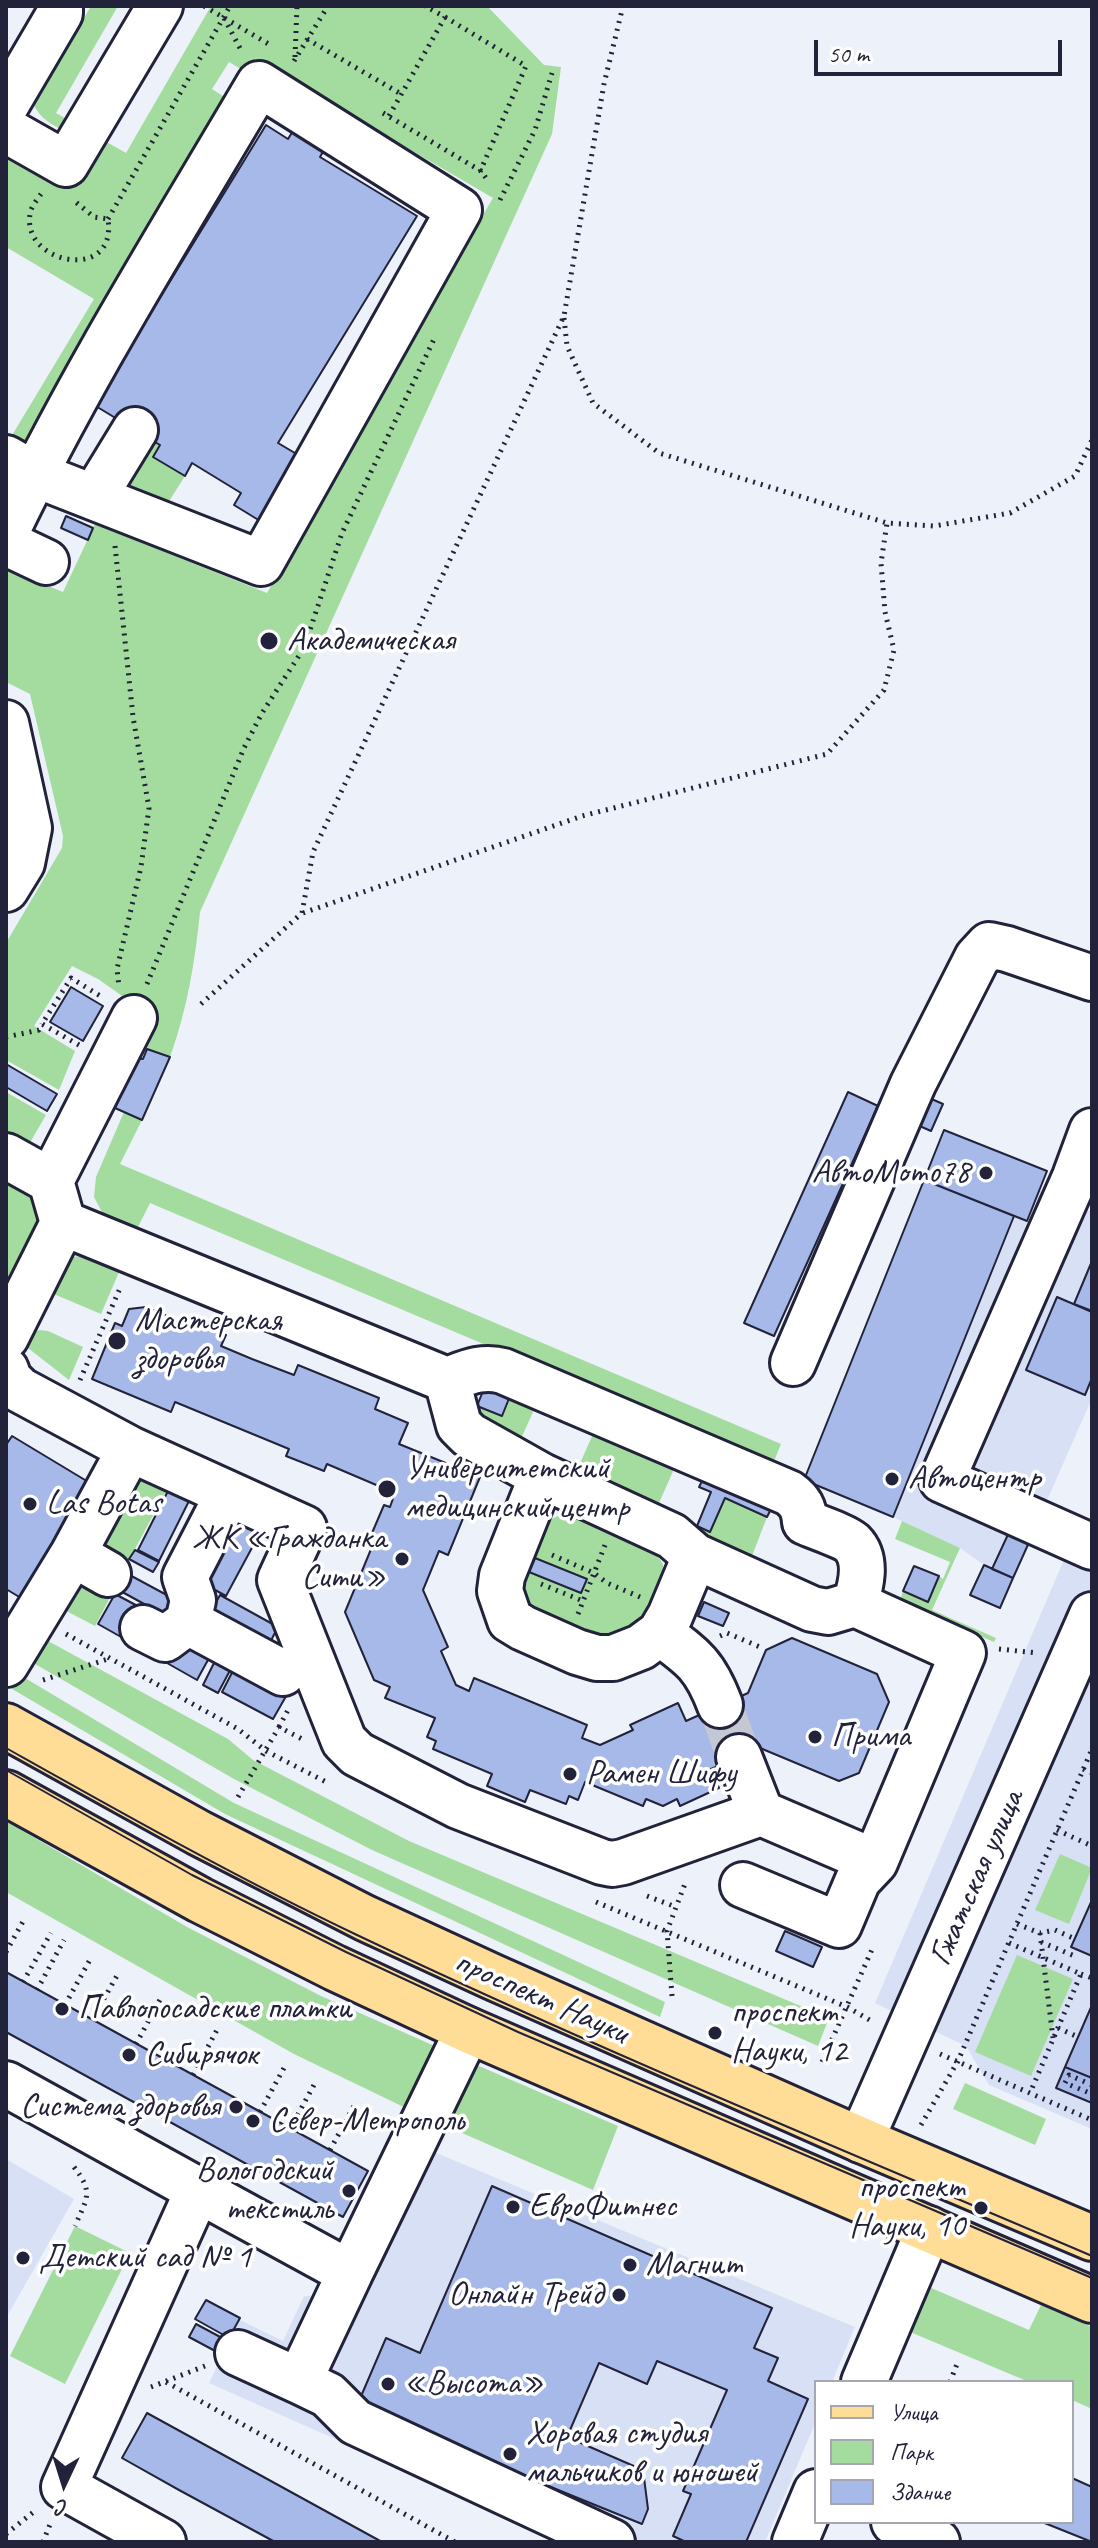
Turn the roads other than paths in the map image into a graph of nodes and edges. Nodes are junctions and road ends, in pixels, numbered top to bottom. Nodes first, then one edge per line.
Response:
1 (60, 6) edge
2 (160, 6) edge
3 (6, 105) edge
4 (6, 130) edge
5 (135, 430) dead end
6 (20, 466) edge
7 (104, 501) junction
8 (6, 533) edge
9 (6, 543) edge
10 (46, 562) dead end
11 (6, 723) edge
12 (6, 889) edge
13 (1092, 978) edge
14 (127, 1014) road end
15 (1092, 1131) edge
16 (6, 1156) edge
17 (51, 1181) junction
18 (63, 1223) junction
19 (6, 1337) edge
20 (793, 1363) dead end
21 (6, 1370) edge
22 (447, 1380) junction
23 (130, 1449) junction
24 (542, 1476) junction
25 (228, 1494) junction
26 (1092, 1547) edge
27 (695, 1556) junction
28 (855, 1604) junction
29 (1092, 1615) edge
30 (188, 1622) junction
31 (666, 1622) junction
32 (143, 1628) dead end
33 (25, 1672) edge
34 (283, 1673) dead end
35 (720, 1705) tunnel mouth
36 (6, 1726) edge
37 (739, 1757) tunnel mouth
38 (6, 1793) edge
39 (761, 1813) junction
40 (875, 1862) junction
41 (743, 1885) dead end
42 (468, 2030) junction
43 (6, 2084) edge
44 (861, 2140) junction
45 (198, 2190) junction
46 (929, 2229) junction
47 (1092, 2238) edge
48 (350, 2273) junction
49 (1092, 2300) edge
50 (238, 2353) road end
51 (865, 2380) edge
52 (299, 2381) junction
53 (814, 2497) edge
54 (896, 2524) edge
55 (163, 2542) edge
56 (612, 2542) edge
57 (795, 2542) edge
58 (937, 2542) edge

1 - 3 street
2 - 4 street
5 - 7 street
6 - 7 street
6 - 7 street
6 - 8 street
9 - 10 street
11 - 12 street
13 - 20 street
14 - 17 street
15 - 26 street
16 - 17 street
17 - 18 street
18 - 19 street
18 - 22 street
21 - 23 street
22 - 24 street
22 - 28 street
23 - 25 street
23 - 33 street
24 - 27 street
24 - 31 street
25 - 30 street
25 - 39 street
27 - 28 street
27 - 31 street
28 - 40 street
29 - 44 street, Гжатская улица
30 - 32 street
30 - 34 street
31 - 35 street
36 - 44 main road, проспект Науки
37 - 39 street
38 - 42 main road, проспект Науки
39 - 40 street
40 - 41 street
42 - 46 main road, проспект Науки
42 - 48 street
43 - 45 street
44 - 47 main road, проспект Науки
45 - 48 street
45 - 55 street
46 - 49 main road, проспект Науки
46 - 51 street
48 - 52 street
50 - 52 street
52 - 56 street
53 - 57 street
54 - 58 street

